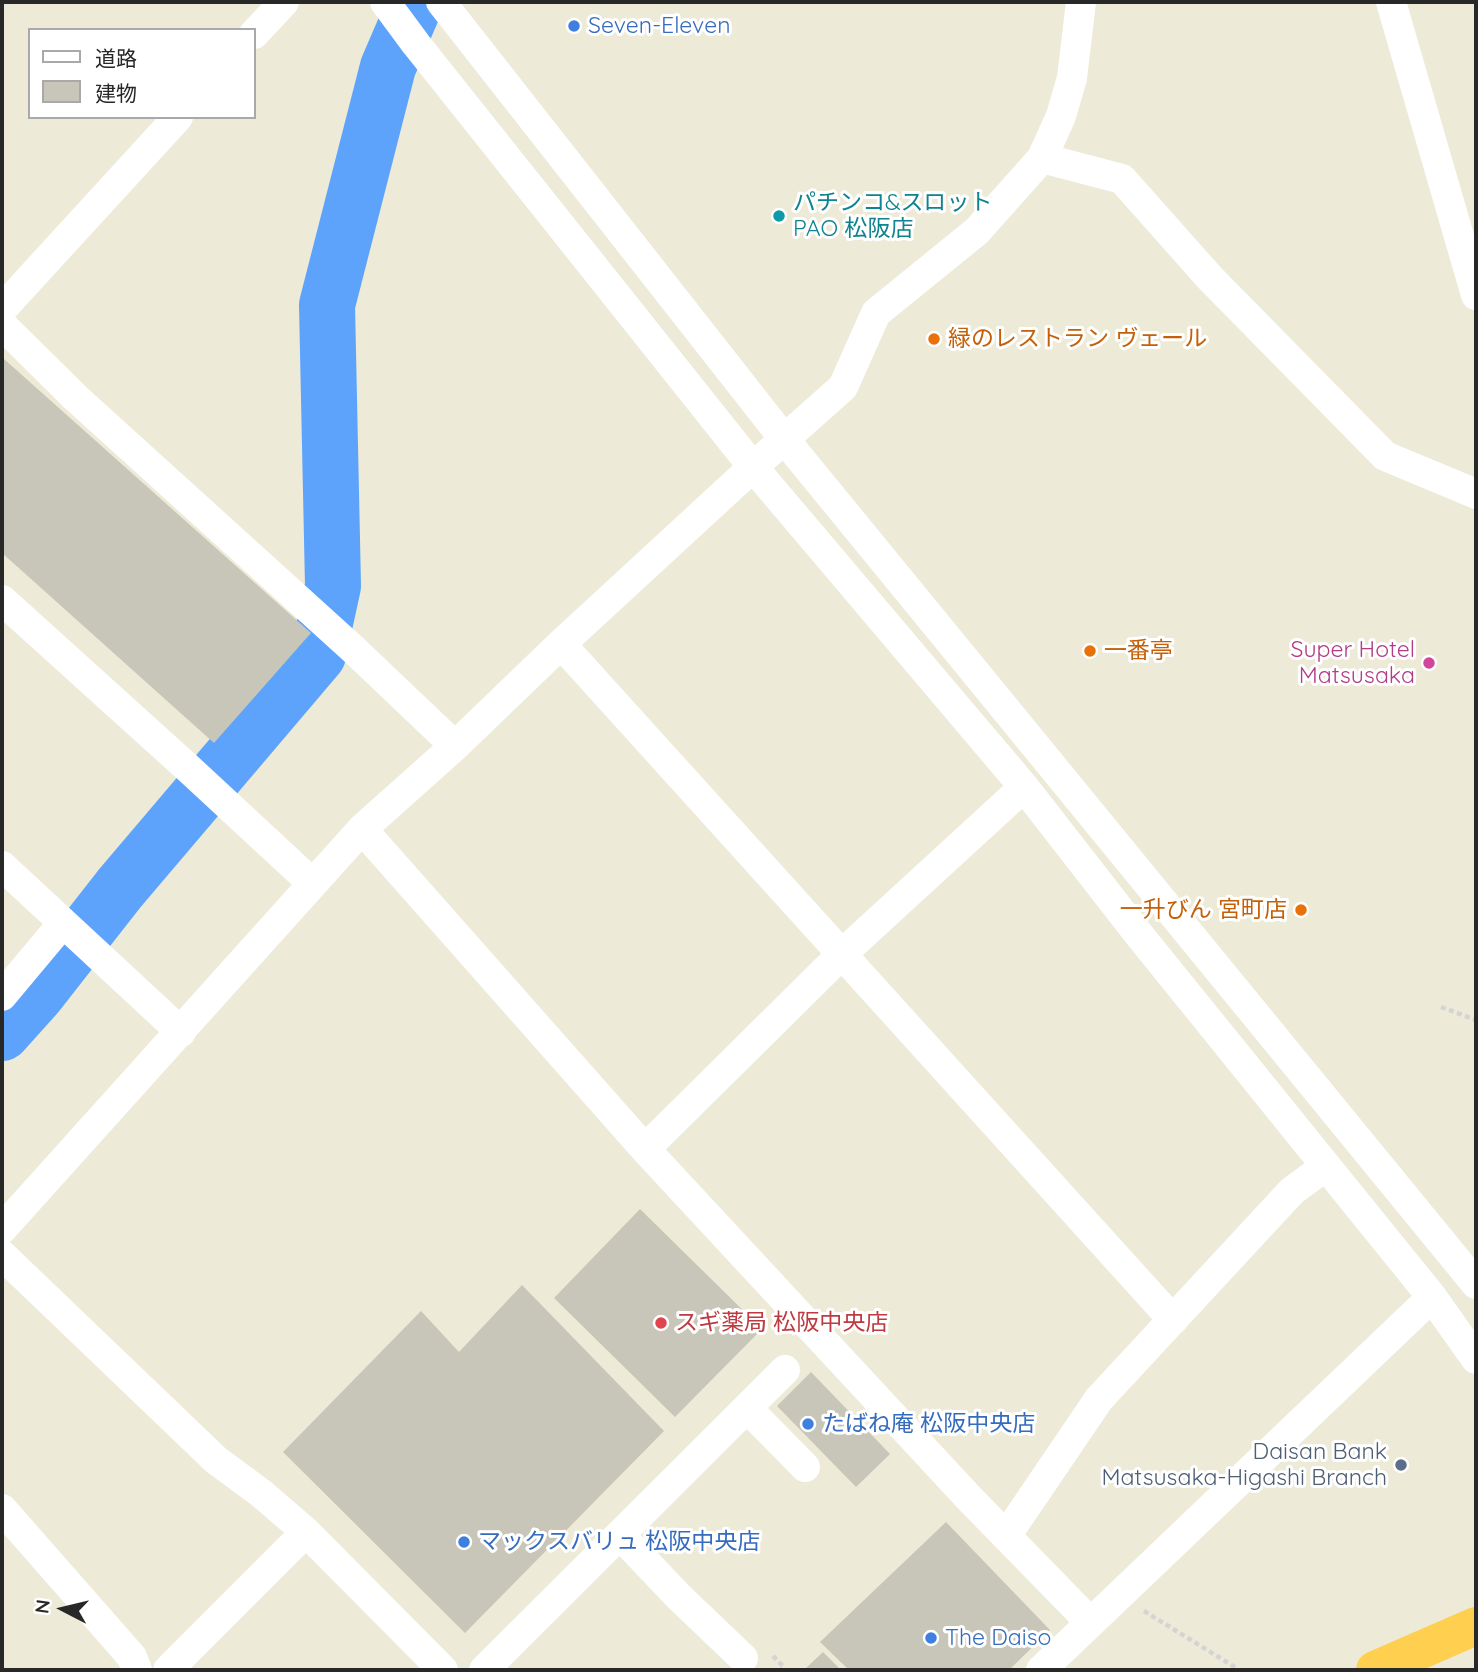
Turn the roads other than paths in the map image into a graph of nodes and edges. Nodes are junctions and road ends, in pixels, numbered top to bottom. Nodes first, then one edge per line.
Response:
1 (284, 2) edge
2 (386, 2) edge
3 (1081, 2) edge
4 (1391, 2) edge
5 (444, 3) edge
6 (256, 32) edge
7 (420, 49) junction
8 (176, 119) edge
9 (1042, 158) junction
10 (1476, 295) edge
11 (2, 309) edge
12 (2, 325) edge
13 (785, 440) junction
14 (753, 467) junction
15 (1476, 494) edge
16 (2, 600) edge
17 (561, 644) junction
18 (455, 746) junction
19 (1024, 787) junction
20 (362, 829) junction
21 (2, 866) edge
22 (312, 883) junction
23 (64, 924) junction
24 (842, 954) junction
25 (2, 996) edge
26 (181, 1032) junction
27 (645, 1149) junction
28 (1326, 1166) junction
29 (2, 1229) edge
30 (2, 1255) edge
31 (1475, 1278) edge
32 (1432, 1297) junction
33 (1173, 1320) junction
34 (1476, 1359) edge
35 (785, 1370) dead end
36 (747, 1408) junction
37 (805, 1467) dead end
38 (2, 1510) edge
39 (306, 1532) junction
40 (620, 1535) junction
41 (1006, 1536) junction
42 (1090, 1622) junction
43 (1476, 1626) edge
44 (743, 1658) dead end
45 (137, 1670) edge
46 (168, 1670) edge
47 (443, 1670) edge
48 (484, 1670) edge
49 (1041, 1670) edge
50 (1375, 1670) edge

1 - 6 street
2 - 7 street
3 - 9 street
4 - 10 street
5 - 7 street
5 - 13 street
7 - 14 street
8 - 11 street
9 - 13 street
9 - 15 street
12 - 18 street
13 - 14 street
13 - 31 street
14 - 17 street
14 - 19 street
16 - 22 street
17 - 18 street
17 - 24 street
18 - 20 street
19 - 24 street
19 - 28 street
20 - 22 street
20 - 27 street
21 - 23 street
22 - 26 street
23 - 25 street
23 - 26 street
24 - 27 street
24 - 33 street
26 - 29 street
27 - 41 street
28 - 32 street
28 - 33 street
30 - 39 street
32 - 34 street
32 - 42 street
33 - 41 street
35 - 36 street
36 - 37 street
36 - 40 street
38 - 45 street
39 - 46 street
39 - 47 street
40 - 44 street
40 - 48 street
41 - 42 street
42 - 49 street
43 - 50 highway

